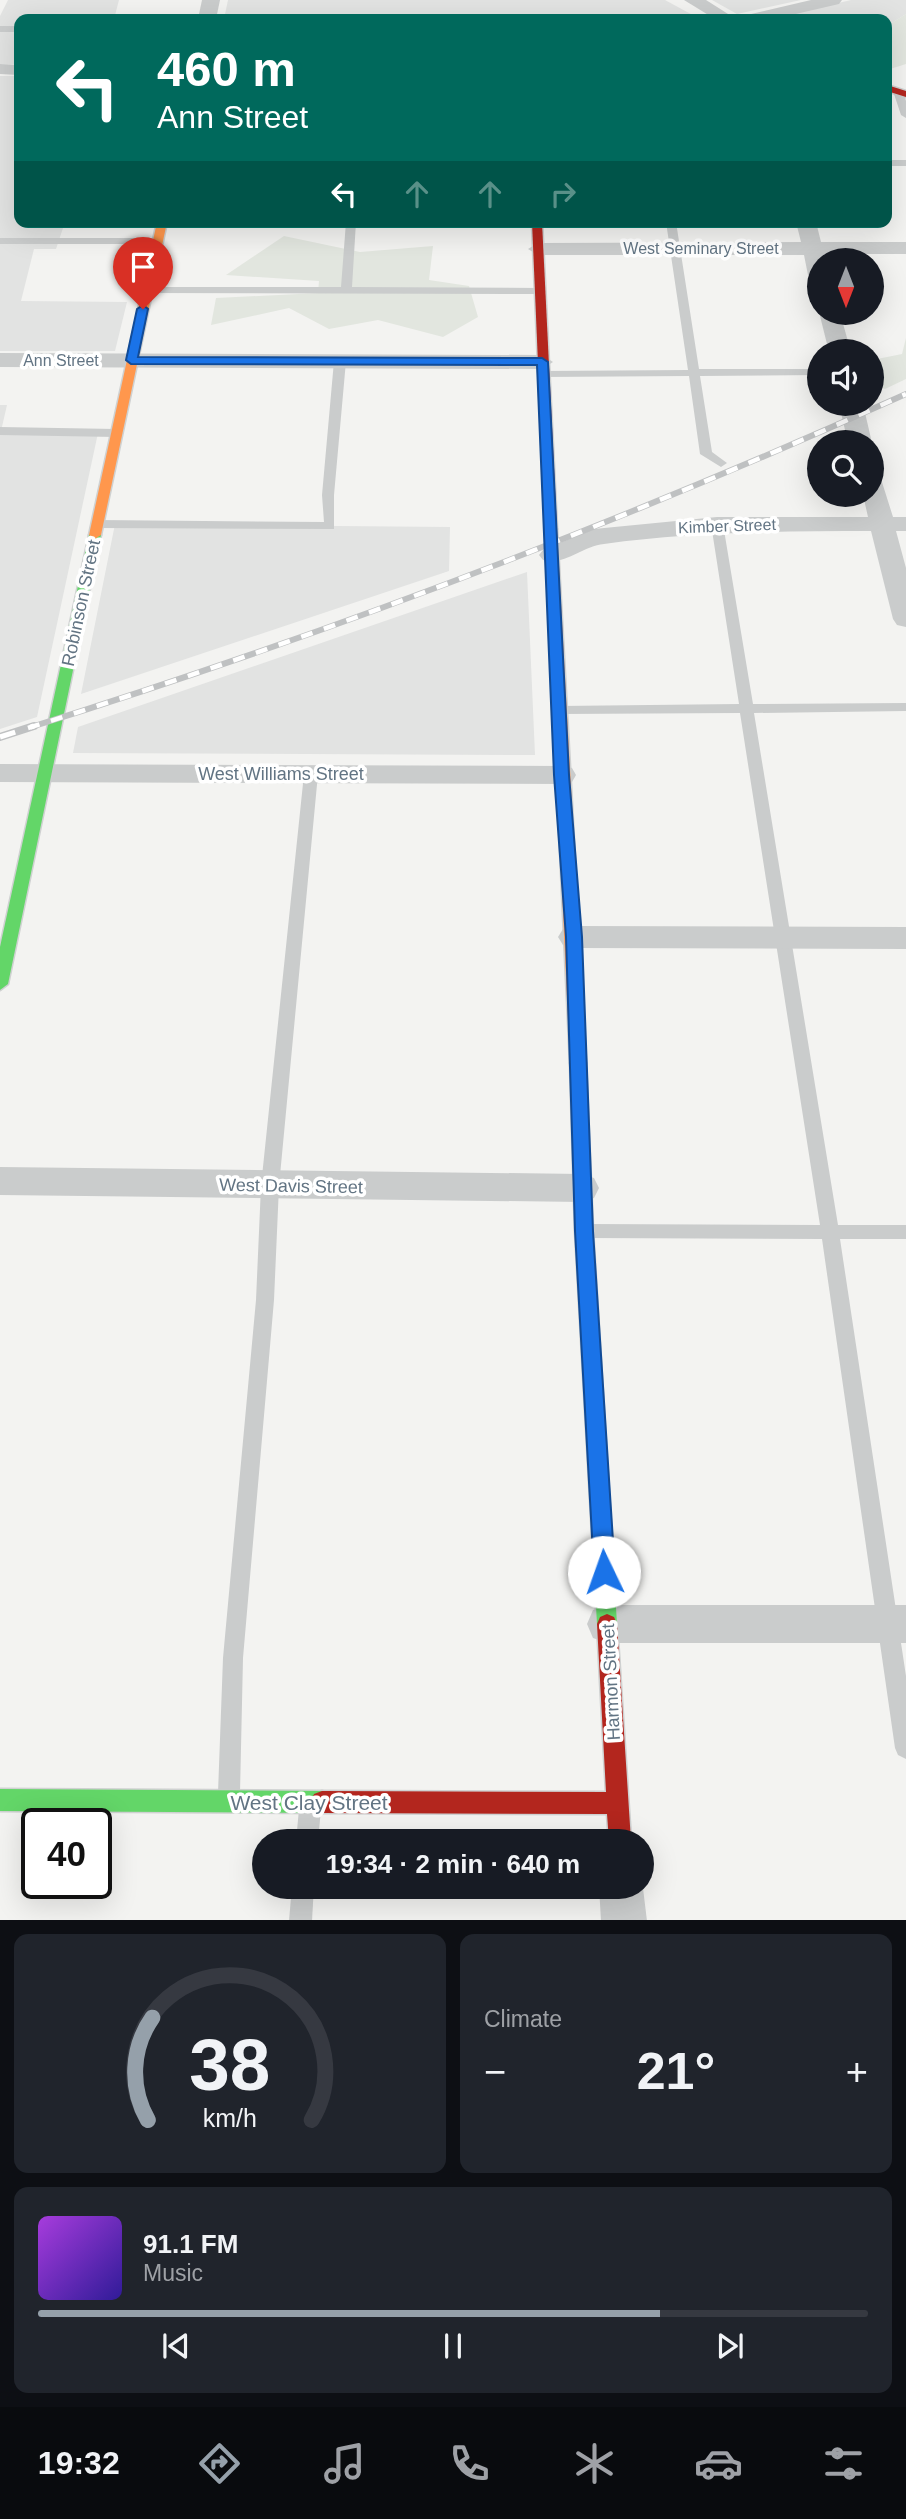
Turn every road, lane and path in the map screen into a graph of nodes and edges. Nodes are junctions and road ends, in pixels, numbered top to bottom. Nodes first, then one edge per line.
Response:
1 (693, 0) edge
2 (833, 0) edge
3 (718, 14) edge
4 (774, 14) edge
5 (897, 91) edge
6 (906, 115) edge
7 (161, 228) edge
8 (351, 228) edge
9 (537, 228) edge
10 (672, 228) edge
11 (807, 228) edge
12 (0, 241) edge
13 (158, 241) junction
14 (675, 248) junction
15 (807, 248) edge
16 (812, 248) edge
17 (884, 248) edge
18 (906, 248) edge
19 (538, 249) junction
20 (147, 290) junction
21 (346, 290) junction
22 (541, 291) junction
23 (0, 360) edge
24 (131, 360) junction
25 (340, 361) junction
26 (543, 368) junction
27 (692, 373) junction
28 (807, 373) edge
29 (0, 431) edge
30 (116, 433) junction
31 (721, 463) dead end
32 (884, 506) edge
33 (97, 524) junction
34 (717, 524) junction
35 (894, 524) edge
36 (552, 555) junction
37 (906, 619) edge
38 (906, 707) edge
39 (746, 708) junction
40 (560, 710) junction
41 (0, 773) edge
42 (44, 774) junction
43 (311, 774) junction
44 (562, 775) junction
45 (574, 937) junction
46 (782, 938) junction
47 (906, 938) edge
48 (0, 984) edge
49 (0, 1181) edge
50 (270, 1186) junction
51 (582, 1188) junction
52 (584, 1231) junction
53 (830, 1232) junction
54 (906, 1232) edge
55 (607, 1624) junction
56 (896, 1624) edge
57 (906, 1748) edge
58 (0, 1800) edge
59 (311, 1801) junction
60 (229, 1802) junction
61 (618, 1803) junction
62 (308, 1829) edge
63 (619, 1829) edge
64 (302, 1899) edge
65 (623, 1899) edge
66 (300, 1920) edge
67 (624, 1920) edge

1 - 3 street
2 - 4 street
5 - 6 lane
7 - 13 street, Robinson Street
8 - 21 lane
9 - 19 street, Harmon Street
10 - 14 lane
11 - 16 street
12 - 13 lane
13 - 20 street, Robinson Street
14 - 15 street, West Seminary Street
14 - 19 street, West Seminary Street
14 - 27 lane
17 - 18 street, West Seminary Street
19 - 22 street, Harmon Street
20 - 21 lane
20 - 24 street, Robinson Street
21 - 22 lane
22 - 26 street, Harmon Street
23 - 24 street, Ann Street
24 - 25 street, Ann Street
24 - 30 street, Robinson Street
25 - 26 street, Ann Street
25 - 33 lane
26 - 27 lane
26 - 36 street, Harmon Street
27 - 28 lane
27 - 31 lane
29 - 30 lane
30 - 33 street, Robinson Street
32 - 35 street
33 - 42 street, Robinson Street
34 - 35 street, Kimber Street
34 - 36 street, Kimber Street
34 - 39 lane
35 - 37 street
36 - 40 street, Harmon Street
38 - 39 lane
39 - 40 lane
39 - 46 lane
40 - 44 street, Harmon Street
41 - 42 street, West Williams Street
42 - 43 street, West Williams Street
42 - 48 street, Robinson Street
43 - 44 street, West Williams Street
43 - 50 lane
44 - 45 street, Harmon Street
45 - 46 street
45 - 51 street, Harmon Street
46 - 47 street
46 - 53 lane
49 - 50 street, West Davis Street
50 - 51 street, West Davis Street
50 - 60 lane
51 - 52 street, Harmon Street
52 - 53 lane
52 - 55 street, Harmon Street
53 - 54 lane
53 - 56 lane
55 - 56 street
55 - 61 street, Harmon Street
56 - 57 lane
58 - 60 street, West Clay Street
59 - 60 street, West Clay Street
59 - 61 street, West Clay Street
59 - 62 lane
61 - 63 street, Harmon Street
64 - 66 lane
65 - 67 street

